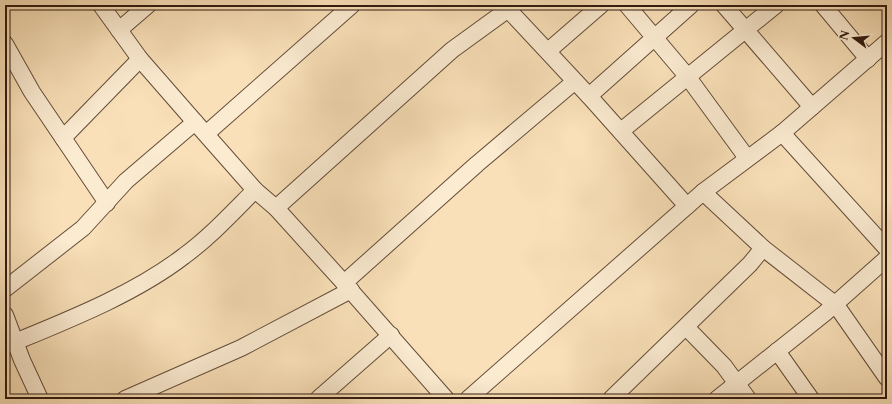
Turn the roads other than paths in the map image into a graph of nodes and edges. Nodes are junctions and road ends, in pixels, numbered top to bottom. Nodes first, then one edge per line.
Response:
1 (101, 5) edge
2 (148, 5) edge
3 (352, 5) edge
4 (601, 5) edge
5 (627, 5) edge
6 (691, 5) edge
7 (724, 5) edge
8 (776, 5) edge
9 (823, 5) edge
10 (509, 7) edge
11 (119, 30) junction
12 (745, 30) junction
13 (654, 37) junction
14 (887, 42) edge
15 (5, 44) edge
16 (548, 51) junction
17 (140, 58) junction
18 (868, 59) junction
19 (687, 76) junction
20 (574, 82) junction
21 (589, 96) junction
22 (812, 107) junction
23 (195, 122) junction
24 (621, 131) junction
25 (206, 133) junction
26 (782, 133) junction
27 (63, 138) junction
28 (747, 158) junction
29 (255, 190) junction
30 (703, 192) junction
31 (107, 203) junction
32 (687, 206) junction
33 (276, 208) junction
34 (763, 248) junction
35 (887, 249) edge
36 (887, 258) edge
37 (347, 286) junction
38 (5, 290) edge
39 (836, 305) junction
40 (5, 316) edge
41 (686, 326) junction
42 (391, 335) junction
43 (15, 342) junction
44 (777, 351) junction
45 (887, 378) edge
46 (738, 384) junction
47 (40, 399) edge
48 (126, 399) edge
49 (318, 399) edge
50 (446, 399) edge
51 (468, 399) edge
52 (611, 399) edge
53 (717, 399) edge
54 (748, 399) edge
55 (811, 399) edge

1 - 11 street
2 - 11 street
3 - 25 street
4 - 16 street
5 - 13 street
6 - 13 street
7 - 12 street
8 - 12 street
9 - 18 street
10 - 16 street
10 - 33 street
11 - 17 street
12 - 19 street
12 - 22 street
13 - 19 street
13 - 21 street
14 - 18 street
15 - 27 street
16 - 20 street
17 - 23 street
17 - 27 street
18 - 22 street
19 - 24 street
19 - 28 street
20 - 21 street
20 - 37 street
21 - 24 street
22 - 26 street
23 - 25 street
23 - 31 street
24 - 32 street
25 - 29 street
26 - 28 street
26 - 35 street
27 - 31 street
28 - 30 street
29 - 33 street
29 - 43 street
30 - 32 street
30 - 34 street
31 - 38 street
32 - 51 street
33 - 37 street
34 - 39 street
34 - 41 street
36 - 39 street
37 - 42 street
37 - 48 street
39 - 44 street
39 - 45 street
40 - 43 street
41 - 46 street
41 - 52 street
42 - 49 street
42 - 50 street
43 - 47 street
44 - 46 street
44 - 55 street
46 - 53 street
46 - 54 street

